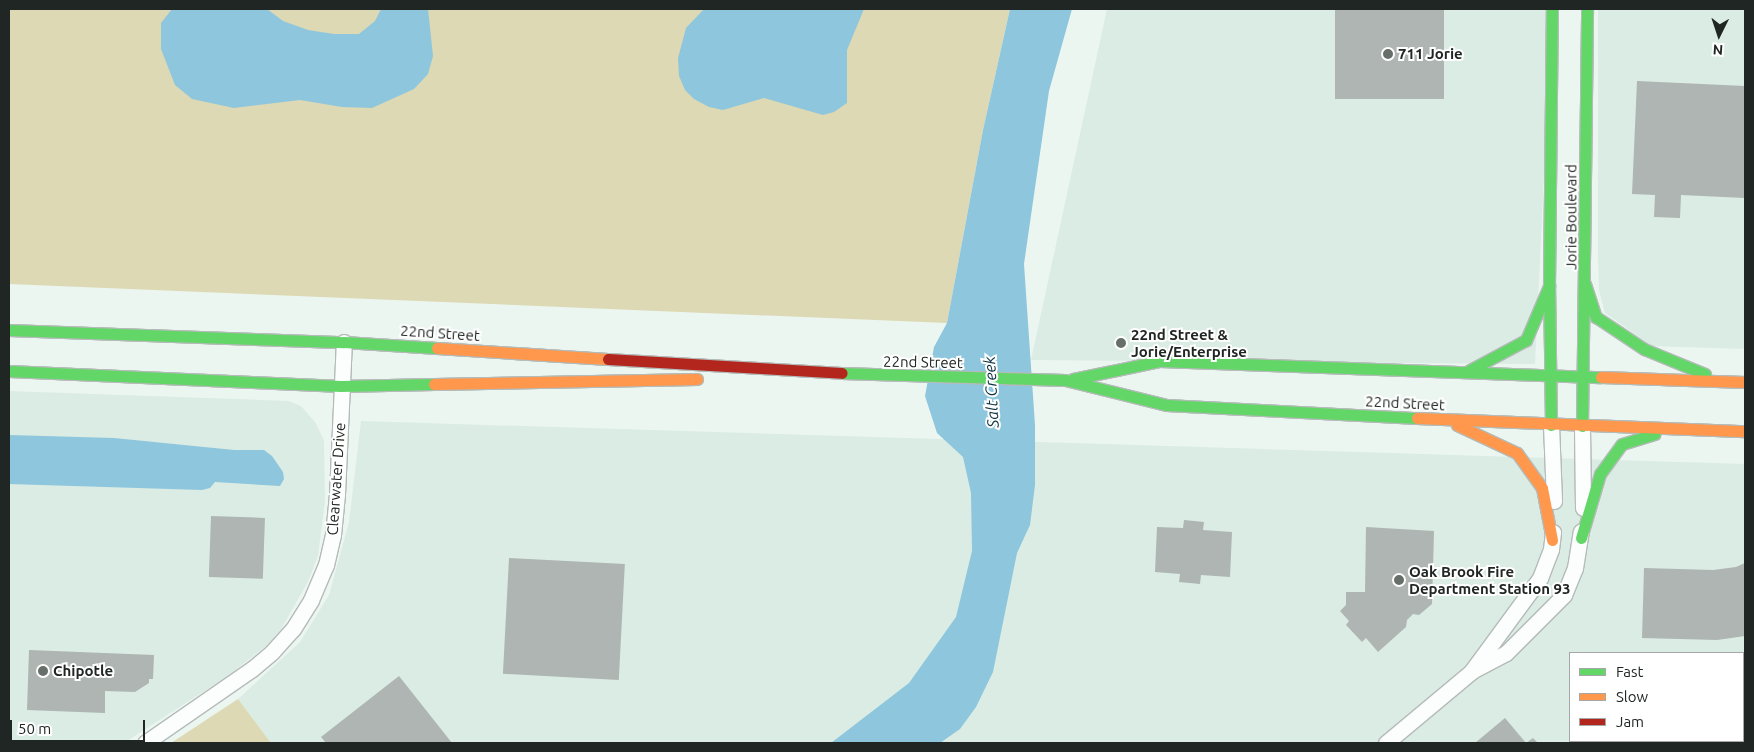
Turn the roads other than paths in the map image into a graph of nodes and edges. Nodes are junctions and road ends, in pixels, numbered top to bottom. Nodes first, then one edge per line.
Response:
1 (1552, 9) edge
2 (1587, 9) edge
3 (1585, 284) junction
4 (1549, 286) junction
5 (9, 330) edge
6 (344, 342) junction
7 (9, 371) edge
8 (1467, 372) junction
9 (1552, 374) junction
10 (869, 375) junction
11 (1583, 375) junction
12 (730, 378) dead end
13 (710, 379) dead end
14 (1065, 380) junction
15 (1721, 381) junction
16 (1745, 382) edge
17 (341, 386) junction
18 (1446, 420) junction
19 (1551, 425) junction
20 (1582, 426) junction
21 (1674, 429) junction
22 (1745, 431) edge
23 (1581, 538) junction
24 (1552, 540) junction
25 (1471, 672) junction
26 (145, 743) edge
27 (1386, 743) edge

1 - 4 main road, Jorie Boulevard
2 - 3 main road, Jorie Boulevard
3 - 11 main road, Jorie Boulevard
3 - 15 main road
4 - 8 main road
4 - 9 main road, Jorie Boulevard
5 - 6 main road, 22nd Street
6 - 10 main road, 22nd Street
6 - 17 street, Clearwater Drive
7 - 17 main road
8 - 9 main road, 22nd Street
8 - 14 main road, 22nd Street
9 - 11 main road, 22nd Street
9 - 19 main road, Jorie Boulevard
10 - 12 main road, 22nd Street
10 - 14 main road, 22nd Street
11 - 15 main road, 22nd Street
11 - 20 main road, Jorie Boulevard
13 - 17 main road
14 - 18 main road, 22nd Street
15 - 16 main road, 22nd Street
17 - 26 street, Clearwater Drive
18 - 19 main road, 22nd Street
18 - 24 main road
19 - 20 main road, 22nd Street
19 - 24 street
20 - 21 main road, 22nd Street
20 - 23 street
21 - 22 main road, 22nd Street
21 - 23 main road
23 - 25 street
24 - 25 street
25 - 27 street

